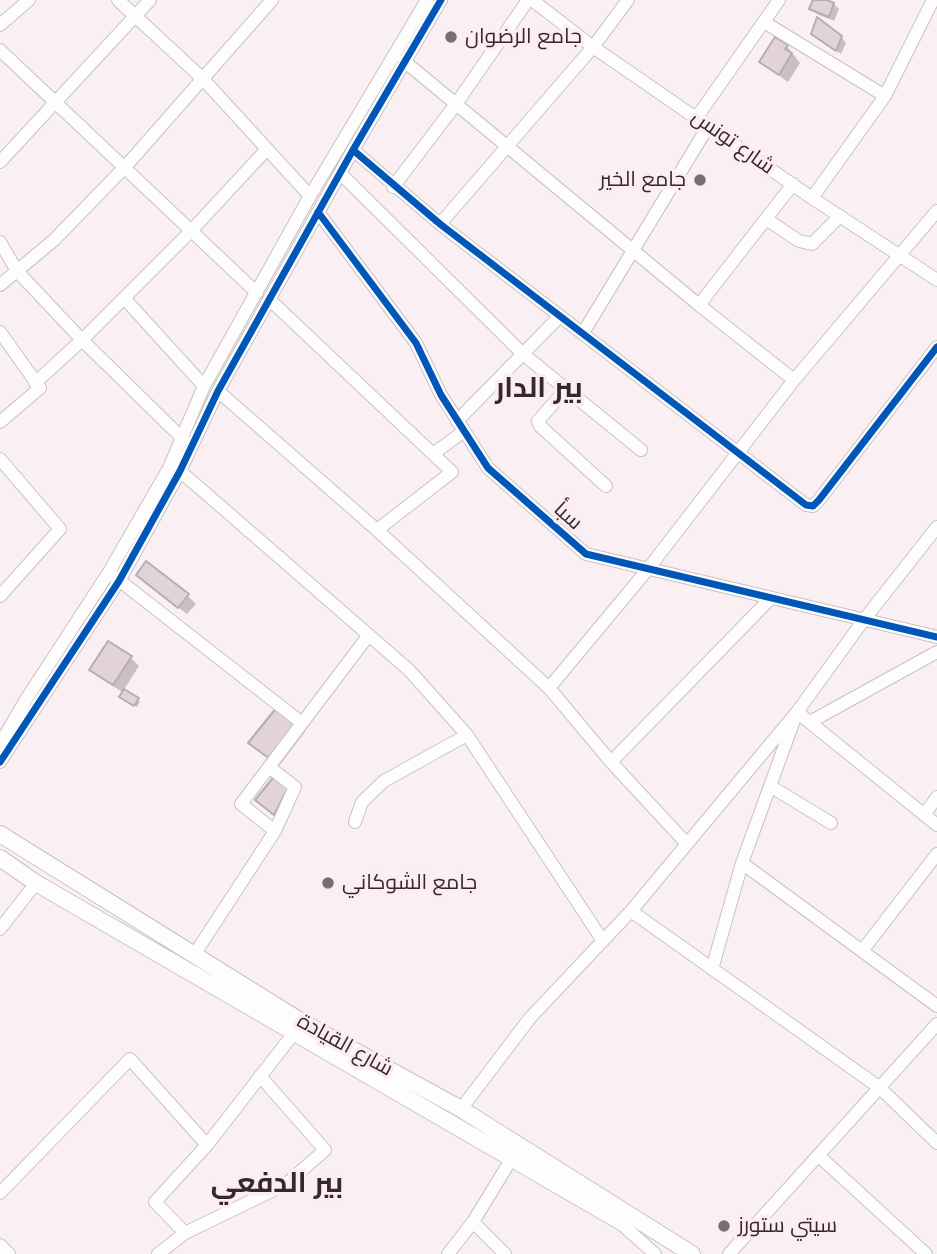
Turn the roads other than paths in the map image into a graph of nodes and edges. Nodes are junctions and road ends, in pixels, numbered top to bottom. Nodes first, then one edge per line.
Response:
1 (29, 0) edge
2 (118, 0) edge
3 (150, 0) edge
4 (272, 0) edge
5 (428, 0) edge
6 (441, 0) edge
7 (530, 0) edge
8 (628, 0) edge
9 (779, 0) edge
10 (933, 0) edge
11 (136, 16) junction
12 (764, 22) junction
13 (0, 25) edge
14 (593, 47) junction
15 (0, 50) edge
16 (404, 61) junction
17 (203, 79) junction
18 (885, 96) junction
19 (54, 104) junction
20 (456, 104) junction
21 (697, 117) junction
22 (709, 125) junction
23 (507, 147) junction
24 (267, 149) junction
25 (353, 150) junction
26 (0, 162) edge
27 (125, 167) junction
28 (340, 173) junction
29 (793, 184) junction
30 (393, 187) junction
31 (310, 196) junction
32 (812, 198) junction
33 (937, 211) edge
34 (318, 212) junction
35 (840, 216) junction
36 (766, 219) junction
37 (440, 224) junction
38 (191, 231) junction
39 (0, 242) edge
40 (633, 251) junction
41 (899, 254) junction
42 (17, 271) junction
43 (937, 280) edge
44 (0, 285) edge
45 (257, 293) junction
46 (124, 298) junction
47 (270, 300) junction
48 (699, 305) junction
49 (560, 316) junction
50 (0, 332) edge
51 (583, 333) junction
52 (82, 340) junction
53 (937, 347) edge
54 (523, 354) junction
55 (794, 380) junction
56 (36, 383) junction
57 (204, 386) junction
58 (566, 389) junction
59 (218, 391) junction
60 (0, 422) edge
61 (461, 426) junction
62 (183, 439) junction
63 (640, 450) dead end
64 (740, 452) junction
65 (433, 454) junction
66 (0, 458) edge
67 (180, 471) junction
68 (606, 486) dead end
69 (937, 527) edge
70 (377, 530) junction
71 (648, 569) junction
72 (114, 576) junction
73 (0, 596) edge
74 (770, 599) junction
75 (863, 621) junction
76 (368, 636) junction
77 (937, 637) edge
78 (937, 652) edge
79 (549, 688) junction
80 (796, 712) junction
81 (810, 722) junction
82 (302, 723) junction
83 (467, 735) junction
84 (0, 744) edge
85 (0, 762) edge
86 (611, 762) junction
87 (269, 767) junction
88 (770, 786) junction
89 (937, 797) edge
90 (924, 815) junction
91 (355, 822) dead end
92 (831, 823) dead end
93 (937, 825) edge
94 (275, 831) junction
95 (0, 834) edge
96 (687, 844) junction
97 (937, 855) edge
98 (0, 858) edge
99 (742, 863) junction
100 (36, 883) junction
101 (631, 911) junction
102 (0, 929) edge
103 (603, 941) junction
104 (862, 951) junction
105 (194, 955) junction
106 (712, 969) junction
107 (937, 1006) edge
108 (936, 1027) edge
109 (294, 1033) junction
110 (260, 1076) junction
111 (880, 1088) junction
112 (461, 1109) junction
113 (937, 1143) edge
114 (207, 1145) junction
115 (818, 1156) junction
116 (512, 1158) junction
117 (0, 1193) edge
118 (616, 1212) junction
119 (473, 1222) junction
120 (186, 1233) junction
121 (0, 1245) edge
122 (9, 1254) edge
123 (158, 1254) edge
124 (448, 1254) edge
125 (505, 1254) edge
126 (655, 1254) edge
127 (673, 1254) edge
128 (692, 1254) edge
129 (703, 1254) edge
130 (729, 1254) edge
131 (926, 1254) edge

1 - 13 street
2 - 11 street
3 - 11 street
4 - 17 street
5 - 31 street
6 - 16 street
7 - 14 street, شارع تونس
7 - 20 street
8 - 14 street
9 - 12 street
10 - 18 street
11 - 17 street
11 - 19 street
12 - 18 street
12 - 21 street
14 - 21 street, شارع تونس
14 - 23 street
15 - 19 street
16 - 20 street
16 - 25 street
17 - 24 street
17 - 27 street
18 - 32 street
19 - 26 street
19 - 27 street
20 - 23 street
20 - 30 street
21 - 22 street, شارع تونس
22 - 29 street, شارع تونس
22 - 40 street
23 - 37 street
23 - 40 street
24 - 31 street
24 - 38 street
25 - 28 street
25 - 30 street
27 - 38 street
27 - 42 street
28 - 34 street
28 - 54 street
29 - 32 street, شارع تونس
29 - 36 street
30 - 37 street
31 - 45 street
32 - 35 street, شارع تونس
33 - 41 street
34 - 47 street
34 - 61 street, سبأ
35 - 36 street
35 - 41 street, شارع تونس
36 - 48 street
37 - 49 street
38 - 45 street
38 - 46 street
39 - 42 street
40 - 48 street
40 - 51 street
41 - 43 street, شارع تونس
41 - 55 street
42 - 44 street
42 - 52 street
45 - 57 street
46 - 52 street
46 - 57 street
47 - 59 street
47 - 65 street
48 - 55 street
49 - 51 street
49 - 54 street
50 - 56 street
51 - 64 street
52 - 56 street
52 - 62 street
53 - 64 street
54 - 58 street
54 - 61 street
55 - 64 street
56 - 60 street
57 - 62 street
58 - 63 street
58 - 68 street
59 - 67 street
59 - 70 street
61 - 65 street
61 - 71 street, سبأ
62 - 72 street
64 - 71 street
65 - 70 street
66 - 73 street
67 - 72 street
67 - 76 street
69 - 75 street
70 - 79 street
71 - 74 street, سبأ
71 - 79 street
72 - 82 street
72 - 84 street
72 - 85 street
74 - 75 street, سبأ
74 - 86 street
75 - 77 street, سبأ
75 - 80 street
76 - 82 street
76 - 83 street
78 - 81 street
79 - 86 street
80 - 81 street
80 - 88 street
80 - 96 street
81 - 90 street
82 - 87 street
83 - 91 street
83 - 103 street
86 - 96 street
87 - 94 street
87 - 94 street
88 - 92 street
88 - 99 street
89 - 90 street
90 - 93 street
94 - 105 street
95 - 105 main road, شارع القيادة
96 - 101 street
97 - 104 street
98 - 100 main road, شارع القيادة
99 - 104 street
99 - 106 street
100 - 102 street
100 - 109 main road, شارع القيادة
101 - 103 street
101 - 106 street
103 - 112 street
104 - 107 street
105 - 112 main road, شارع القيادة
106 - 111 street
108 - 111 street
109 - 110 street
109 - 116 main road, شارع القيادة
110 - 114 street
110 - 120 street
111 - 113 street
111 - 115 street
112 - 118 main road, شارع القيادة
114 - 117 street
114 - 120 street
115 - 130 street
115 - 131 street
116 - 118 main road, شارع القيادة
116 - 119 street
118 - 126 street
118 - 127 main road, شارع القيادة
118 - 128 main road, شارع القيادة
118 - 129 street
119 - 124 street
119 - 125 street
120 - 123 street
121 - 122 street

